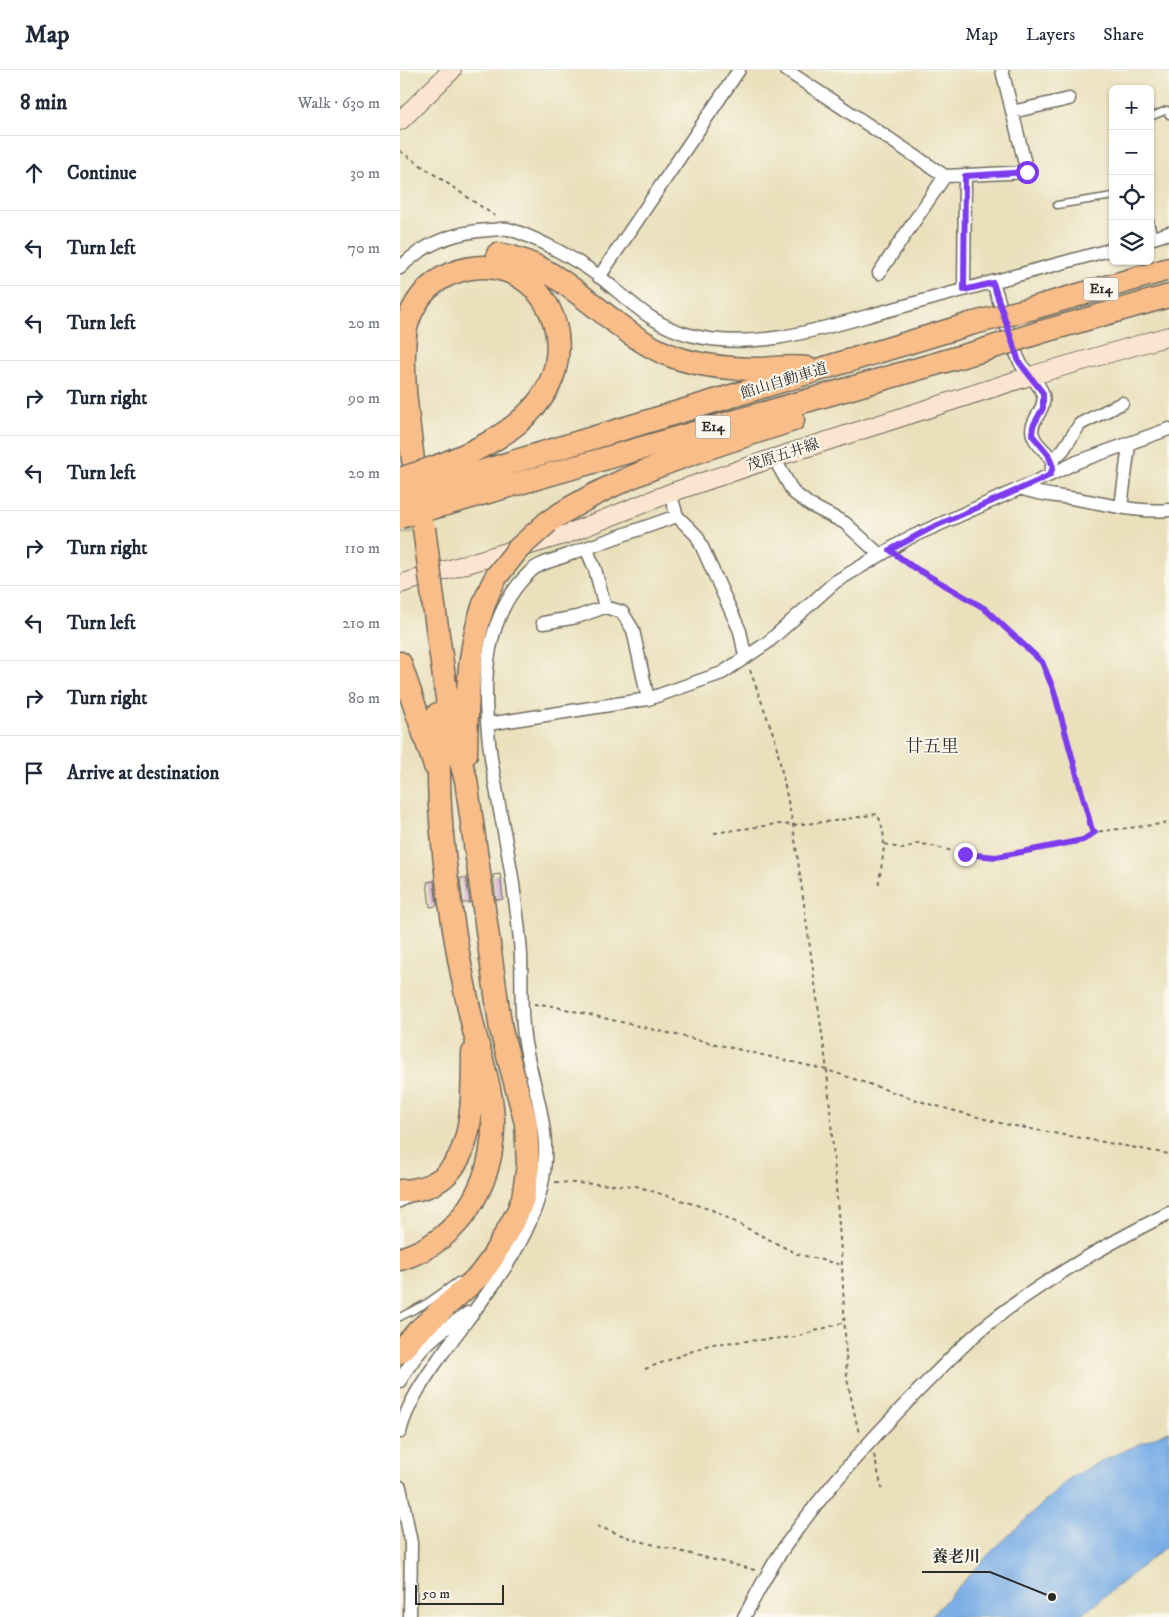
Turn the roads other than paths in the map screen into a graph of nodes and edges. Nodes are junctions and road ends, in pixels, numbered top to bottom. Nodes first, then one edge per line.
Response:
1 (452, 70) edge
2 (739, 70) edge
3 (786, 70) edge
4 (1002, 70) edge
5 (1069, 99) dead end
6 (1012, 112) junction
7 (1154, 115) edge
8 (1169, 115) edge
9 (400, 121) edge
10 (944, 176) junction
11 (965, 176) junction
12 (1109, 197) edge
13 (1057, 205) dead end
14 (1169, 233) edge
15 (1154, 237) edge
16 (1109, 250) edge
17 (400, 268) edge
18 (1169, 269) edge
19 (879, 273) dead end
20 (599, 277) junction
21 (993, 283) junction
22 (964, 290) junction
23 (1169, 296) edge
24 (400, 300) edge
25 (1169, 336) edge
26 (984, 350) junction
27 (821, 371) junction
28 (1030, 376) junction
29 (1122, 403) dead end
30 (1169, 429) edge
31 (1130, 445) junction
32 (774, 458) junction
33 (1052, 461) junction
34 (1050, 475) junction
35 (421, 476) edge
36 (400, 478) edge
37 (1020, 488) junction
38 (670, 493) junction
39 (400, 495) edge
40 (1121, 507) junction
41 (1169, 510) edge
42 (677, 516) junction
43 (412, 526) edge
44 (586, 548) junction
45 (885, 553) junction
46 (400, 584) edge
47 (428, 606) junction
48 (605, 607) junction
49 (543, 624) dead end
50 (746, 656) junction
51 (400, 663) edge
52 (648, 699) junction
53 (488, 724) junction
54 (438, 776) junction
55 (466, 780) junction
56 (473, 1026) junction
57 (501, 1030) junction
58 (427, 1187) junction
59 (400, 1192) edge
60 (400, 1204) edge
61 (1169, 1213) edge
62 (400, 1259) edge
63 (400, 1275) edge
64 (463, 1278) dead end
65 (474, 1309) junction
66 (400, 1317) edge
67 (400, 1352) edge
68 (400, 1380) edge
69 (400, 1432) edge
70 (400, 1487) edge
71 (410, 1617) edge
72 (744, 1617) edge

1 - 9 main road
2 - 20 street
3 - 10 street
4 - 6 street
5 - 6 street
6 - 11 street
7 - 8 lane
10 - 11 street
10 - 19 street
11 - 22 street
12 - 13 lane
14 - 15 street
16 - 21 street
17 - 20 street
18 - 27 highway, 館山自動車道 / E14, bridge
20 - 22 street
21 - 22 street
21 - 28 street
23 - 26 highway, 館山自動車道 / E14, bridge
24 - 27 highway
25 - 28 main road, 茂原五井線
26 - 35 highway, 館山自動車道 / E14
26 - 55 highway, bridge
27 - 35 highway, 館山自動車道 / E14
28 - 32 main road, 茂原五井線
28 - 33 street
29 - 33 street
30 - 31 street
31 - 34 street
31 - 40 street
32 - 38 main road, 茂原五井線
32 - 45 street
33 - 34 street
34 - 37 street
35 - 35 highway
35 - 36 highway, bridge
35 - 39 highway, 館山自動車道 / E14, bridge
35 - 43 highway, 館山自動車道 / E14, bridge
37 - 40 street
37 - 45 street
38 - 42 street
38 - 46 main road, 茂原五井線
40 - 41 street
42 - 44 street
42 - 50 street
43 - 47 highway
44 - 48 street
44 - 53 street
45 - 50 street
47 - 54 highway
47 - 55 highway
48 - 49 street
48 - 52 street
50 - 52 street
51 - 54 highway
52 - 53 street
53 - 65 street
54 - 56 highway
55 - 57 highway
56 - 58 highway
56 - 62 highway
57 - 63 highway
57 - 67 highway
58 - 59 highway
58 - 60 lane
61 - 72 street
64 - 66 lane
65 - 68 street
65 - 69 street
70 - 71 street

